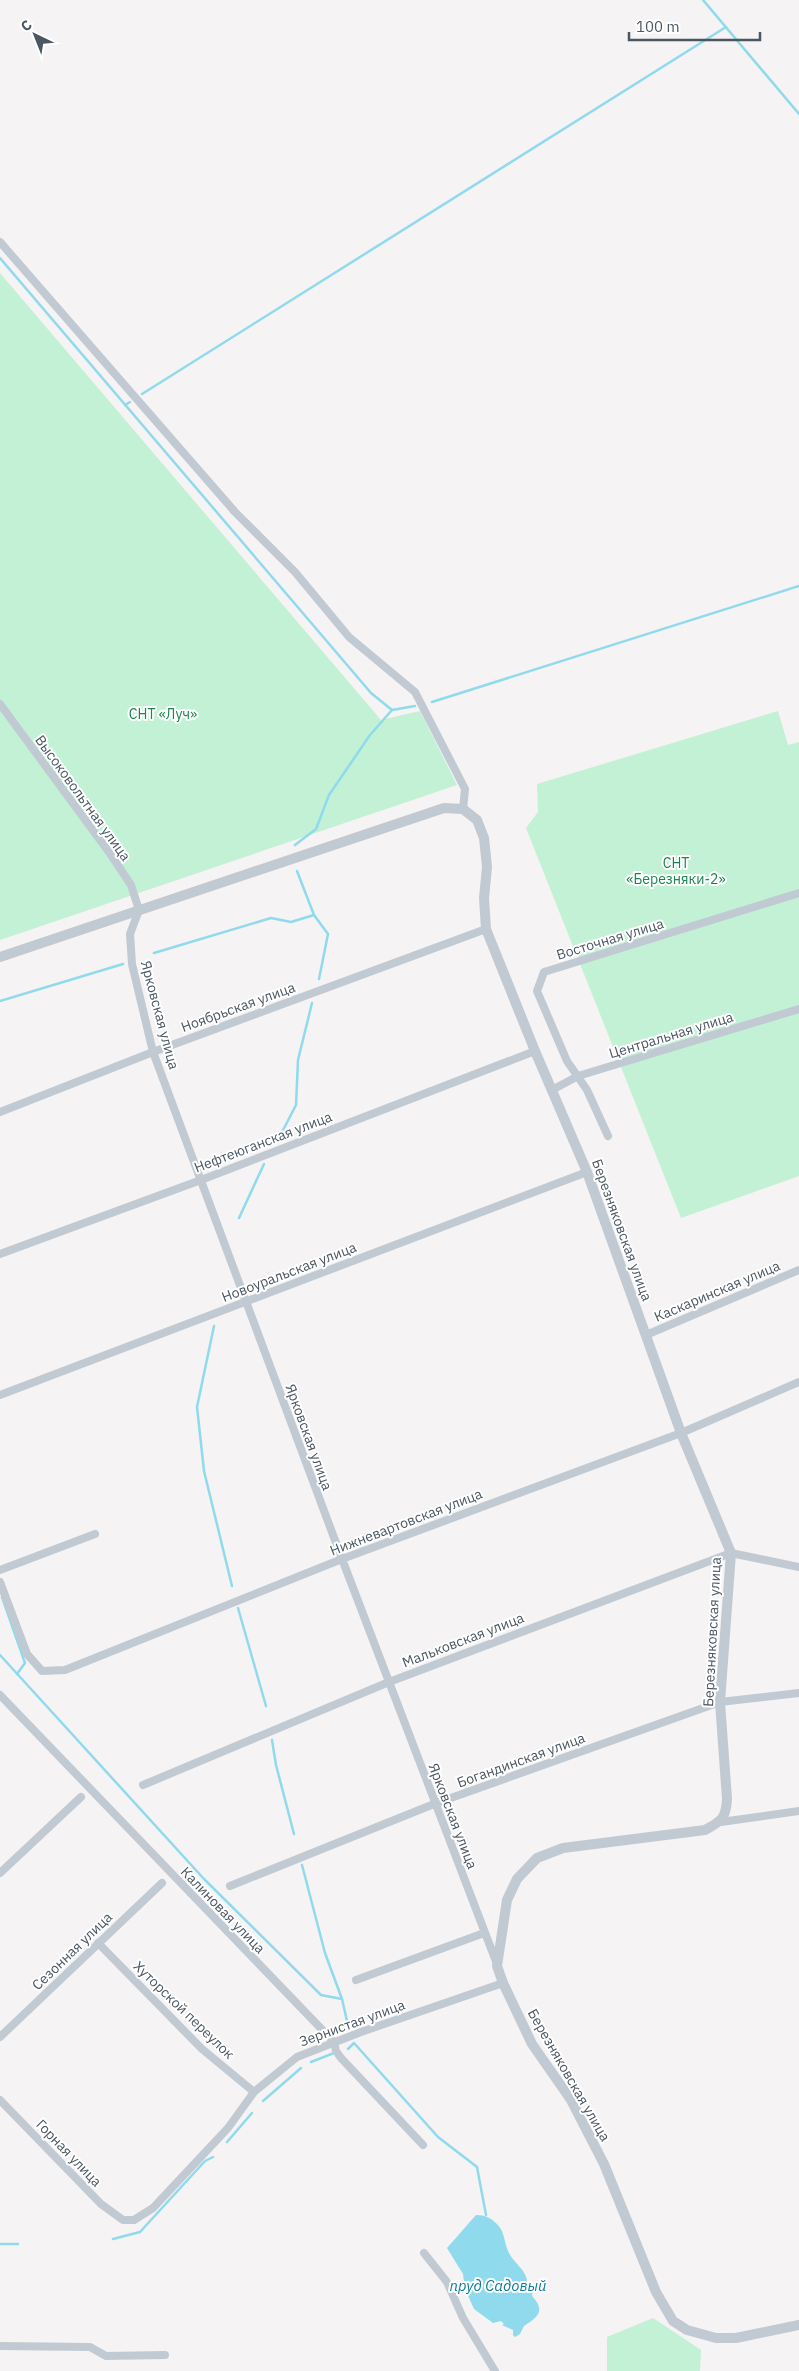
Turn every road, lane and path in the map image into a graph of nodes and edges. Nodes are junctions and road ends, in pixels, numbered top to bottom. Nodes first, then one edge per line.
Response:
1 (0, 242) edge
2 (0, 704) edge
3 (463, 809) junction
4 (799, 893) edge
5 (139, 910) junction
6 (486, 929) junction
7 (0, 958) edge
8 (799, 1009) edge
9 (535, 1051) junction
10 (153, 1052) junction
11 (578, 1076) junction
12 (552, 1090) junction
13 (0, 1112) edge
14 (608, 1136) dead end
15 (587, 1172) junction
16 (201, 1180) junction
17 (0, 1254) edge
18 (799, 1270) edge
19 (245, 1302) junction
20 (646, 1335) junction
21 (799, 1382) edge
22 (0, 1395) edge
23 (681, 1433) junction
24 (95, 1534) dead end
25 (731, 1553) junction
26 (342, 1559) junction
27 (799, 1567) edge
28 (0, 1570) edge
29 (0, 1582) edge
30 (389, 1682) junction
31 (799, 1693) edge
32 (0, 1695) edge
33 (720, 1702) junction
34 (143, 1785) dead end
35 (80, 1796) dead end
36 (434, 1804) junction
37 (799, 1811) edge
38 (721, 1822) junction
39 (0, 1873) edge
40 (162, 1883) dead end
41 (230, 1886) dead end
42 (484, 1933) junction
43 (98, 1943) junction
44 (497, 1966) junction
45 (356, 1980) dead end
46 (503, 1983) junction
47 (0, 2037) edge
48 (334, 2042) junction
49 (254, 2092) junction
50 (0, 2100) edge
51 (423, 2145) dead end
52 (123, 2220) joint
53 (424, 2253) dead end
54 (799, 2325) edge
55 (0, 2346) edge
56 (165, 2355) dead end
57 (495, 2371) edge

1 - 3 street
2 - 5 street, Высоковольтная улица
3 - 5 street
3 - 6 street, Березняковская улица
4 - 11 street, Восточная улица
5 - 7 street
5 - 10 street, Ярковская улица
6 - 9 street, Березняковская улица
6 - 10 street, Ноябрьская улица
8 - 11 street, Центральная улица
9 - 12 street, Березняковская улица
9 - 16 street, Нефтеюганская улица
10 - 13 street, Ноябрьская улица
10 - 16 street, Ярковская улица
11 - 12 street, Центральная улица
11 - 14 street, Восточная улица
12 - 15 street, Березняковская улица
15 - 19 street, Новоуральская улица
15 - 20 street, Березняковская улица
16 - 17 street, Нефтеюганская улица
16 - 19 street, Ярковская улица
18 - 20 street, Каскаринская улица
19 - 22 street, Новоуральская улица
19 - 26 street, Ярковская улица
20 - 23 street, Березняковская улица
21 - 23 street, Нижневартовская улица
23 - 25 street, Березняковская улица
23 - 26 street, Нижневартовская улица
24 - 28 street
25 - 27 street
25 - 30 street, Мальковская улица
25 - 33 street, Березняковская улица
26 - 29 street, Нижневартовская улица
26 - 30 street, Ярковская улица
30 - 34 street, Мальковская улица
30 - 36 street, Ярковская улица
31 - 33 street, Богандинская улица
32 - 48 street, Калиновая улица
33 - 36 street, Богандинская улица
33 - 38 street, Березняковская улица
35 - 39 street
36 - 41 street, Богандинская улица
36 - 42 street, Ярковская улица
37 - 38 street
38 - 44 street, Березняковская улица
40 - 43 street, Сезонная улица
42 - 44 street, Ярковская улица
42 - 45 street
43 - 47 street, Сезонная улица
43 - 49 street, Хуторской переулок
44 - 46 street, Березняковская улица
46 - 48 street, Зернистая улица
46 - 54 street, Березняковская улица
48 - 49 street, Зернистая улица
48 - 51 street, Калиновая улица
49 - 52 street, Зернистая улица
50 - 52 street, Горная улица
53 - 57 street
55 - 56 street

